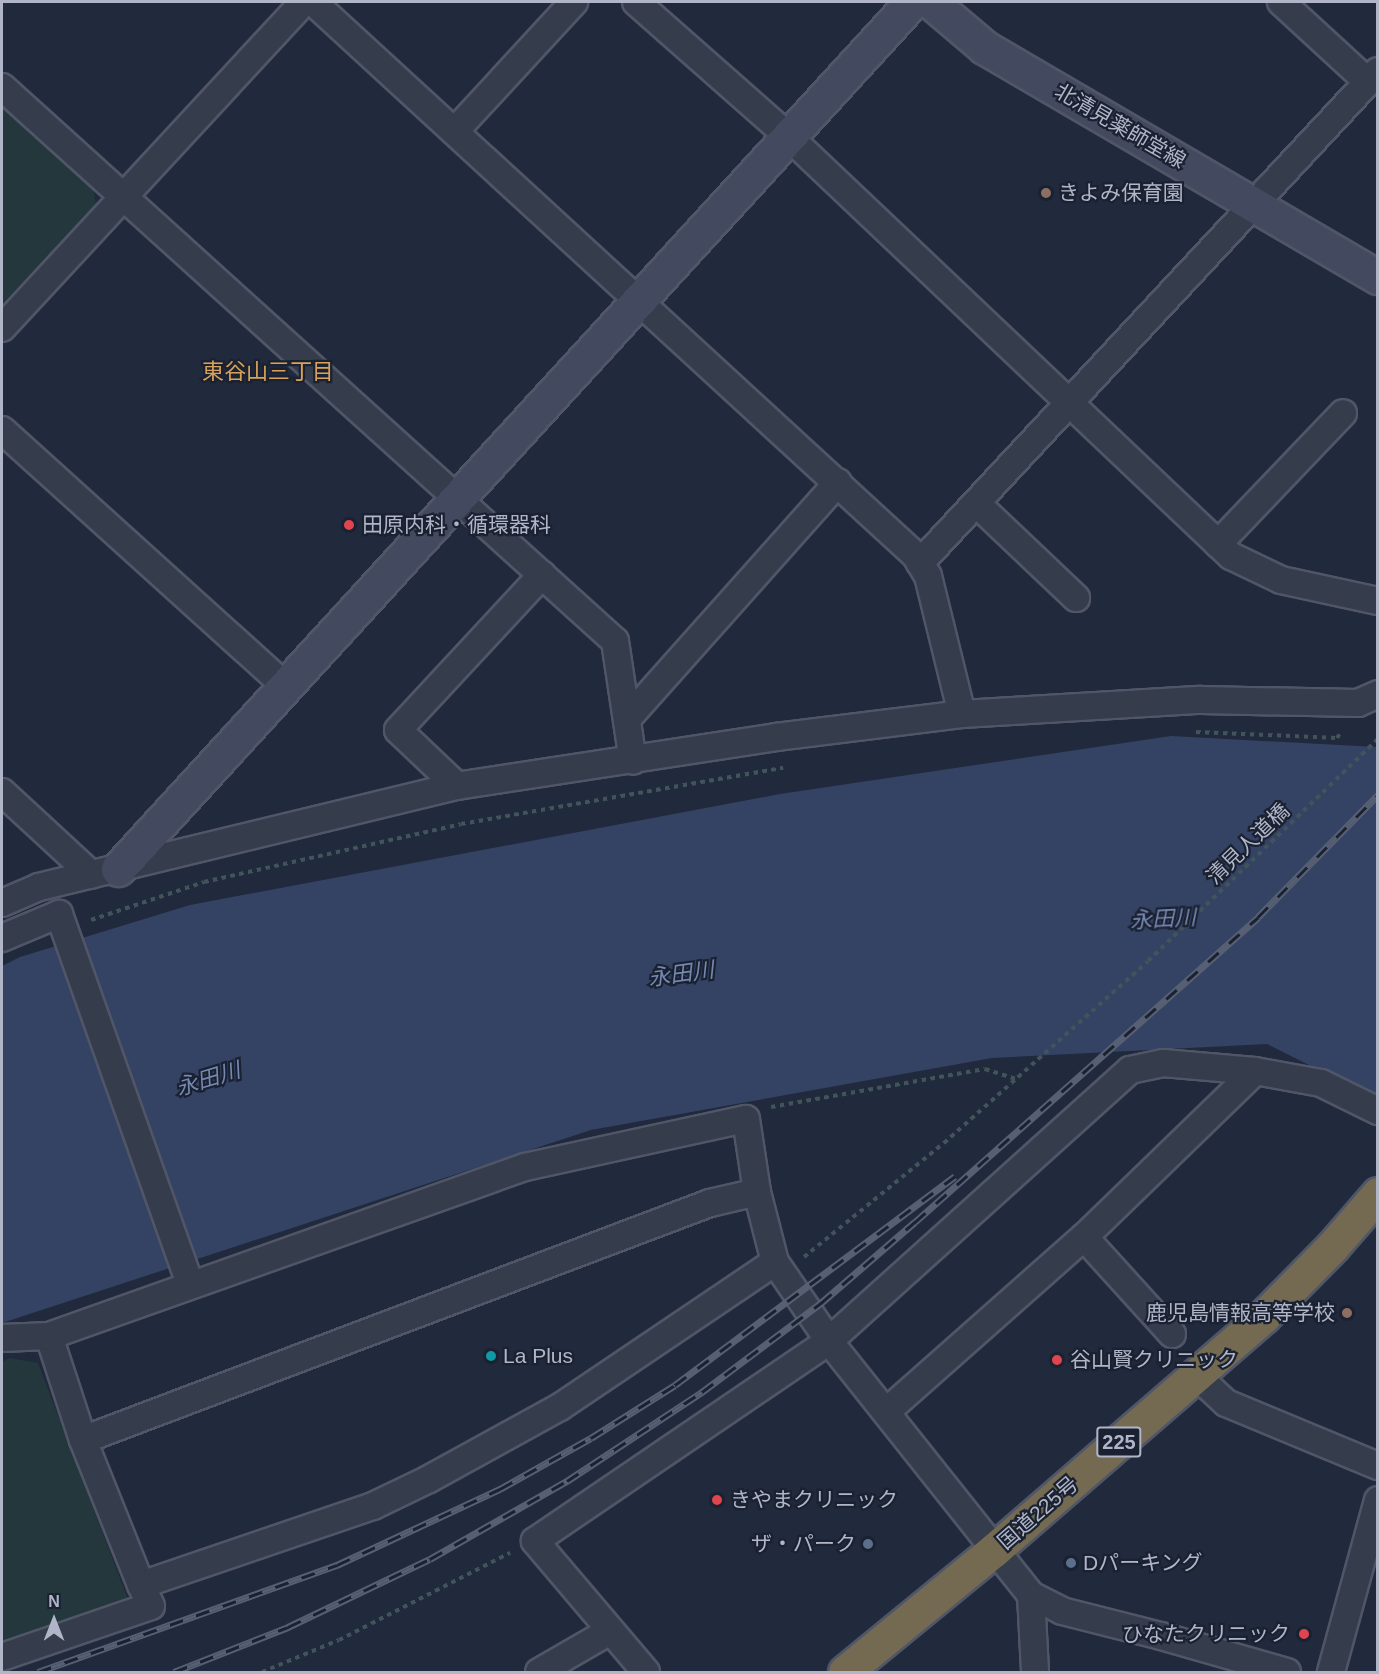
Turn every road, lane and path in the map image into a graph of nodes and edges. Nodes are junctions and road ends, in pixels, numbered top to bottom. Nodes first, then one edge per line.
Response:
1 (304, 2) edge
2 (314, 2) edge
3 (574, 2) edge
4 (636, 2) edge
5 (912, 2) edge
6 (931, 2) edge
7 (1281, 2) edge
8 (1373, 76) edge
9 (2, 87) edge
10 (455, 131) junction
11 (789, 137) junction
12 (123, 197) junction
13 (1255, 205) junction
14 (1377, 277) edge
15 (639, 300) junction
16 (2, 328) edge
17 (1068, 405) junction
18 (1343, 412) dead end
19 (2, 430) edge
20 (838, 482) junction
21 (457, 498) junction
22 (976, 503) junction
23 (1218, 544) junction
24 (920, 563) junction
25 (542, 575) junction
26 (1076, 598) dead end
27 (1377, 601) edge
28 (286, 687) junction
29 (1368, 699) edge
30 (962, 714) junction
31 (627, 719) junction
32 (1187, 732) dead end
33 (1377, 739) edge
34 (633, 761) junction
35 (788, 767) dead end
36 (458, 786) junction
37 (2, 792) edge
38 (105, 872) junction
39 (2, 903) edge
40 (66, 933) junction
41 (2, 938) edge
42 (1255, 1071) junction
43 (1016, 1079) junction
44 (1377, 1112) edge
45 (746, 1119) junction
46 (757, 1192) junction
47 (1377, 1194) edge
48 (1084, 1238) junction
49 (779, 1268) junction
50 (190, 1284) junction
51 (1172, 1334) dead end
52 (49, 1336) junction
53 (2, 1338) edge
54 (830, 1341) junction
55 (1196, 1375) junction
56 (886, 1412) junction
57 (83, 1440) junction
58 (1377, 1466) edge
59 (1377, 1500) edge
60 (535, 1541) junction
61 (994, 1550) junction
62 (141, 1585) junction
63 (1030, 1595) junction
64 (610, 1631) junction
65 (2, 1657) edge
66 (262, 1672) edge
67 (539, 1672) edge
68 (646, 1672) edge
69 (845, 1672) edge
70 (1035, 1672) edge
71 (1287, 1672) edge
72 (1331, 1672) edge

1 - 12 street
2 - 10 street
3 - 10 street
4 - 11 street
5 - 11 street
6 - 13 street, 北清見薬師堂線
7 - 8 street
8 - 13 street
9 - 12 street
10 - 15 street
11 - 15 street
11 - 17 street
12 - 16 street
12 - 21 street
13 - 14 street, 北清見薬師堂線
13 - 17 street
15 - 20 street
15 - 21 street
17 - 22 street
17 - 23 street
18 - 23 street
19 - 28 street
20 - 24 street
20 - 31 street
21 - 25 street
21 - 28 street
22 - 24 street
22 - 26 street
23 - 27 street
24 - 30 street
25 - 31 street
25 - 36 street
28 - 38 street
29 - 30 street
29 - 32 path
30 - 34 street
31 - 34 street
33 - 43 path, 清見人道橋
34 - 36 street
35 - 40 path
36 - 38 street
37 - 38 street
38 - 39 street
40 - 41 street
40 - 50 street
42 - 44 street
42 - 48 street
42 - 54 street
43 - 45 path
43 - 49 path, 清見人道橋
45 - 46 street
45 - 50 street
46 - 49 street
46 - 57 street
47 - 55 highway, 国道225号 / 225
48 - 51 street
48 - 56 street
49 - 54 street
49 - 62 street
50 - 52 street
52 - 53 street
52 - 57 street
54 - 56 street
54 - 60 street
55 - 58 street
55 - 61 highway, 国道225号 / 225
56 - 61 street
57 - 62 street
59 - 72 street
60 - 64 street
60 - 66 path
61 - 63 street
61 - 69 highway, 国道225号 / 225
62 - 65 street
63 - 70 street
63 - 71 street
64 - 67 street
64 - 68 street

